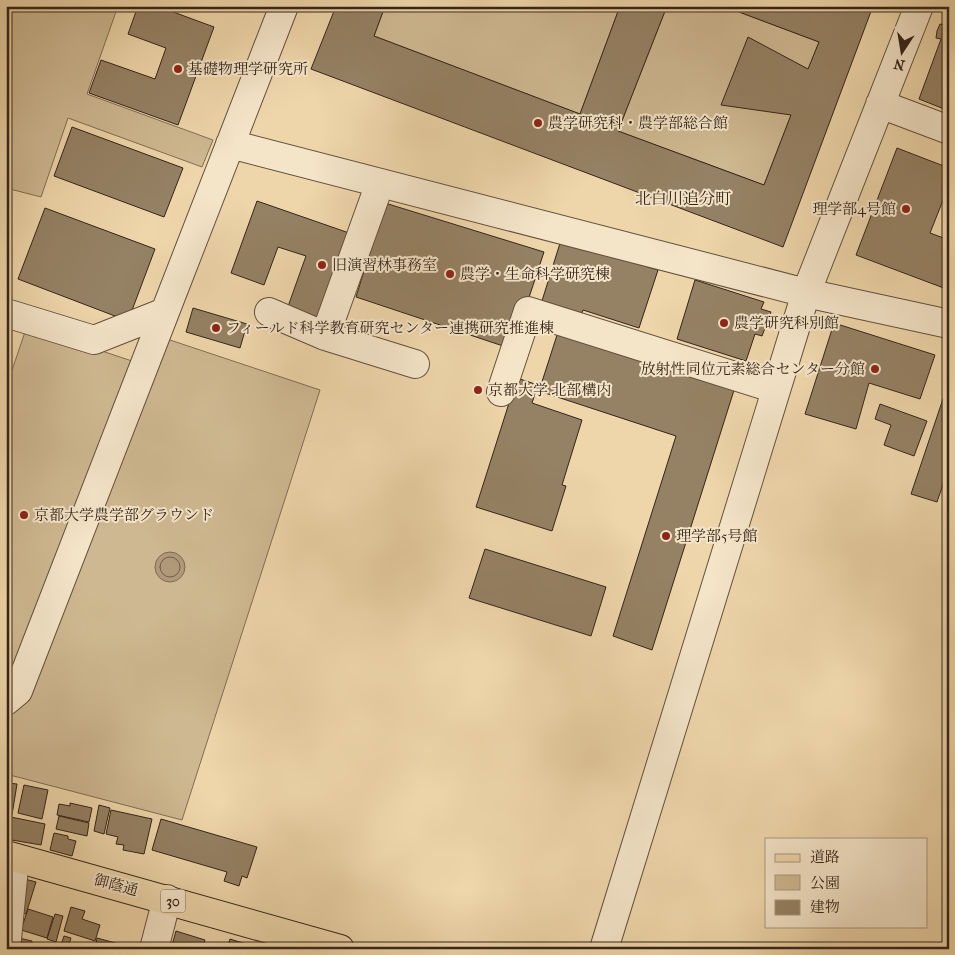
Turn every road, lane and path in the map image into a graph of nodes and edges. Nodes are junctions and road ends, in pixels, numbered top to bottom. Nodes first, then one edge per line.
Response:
1 (284, 6) edge
2 (919, 6) edge
3 (880, 104) junction
4 (949, 130) edge
5 (230, 144) junction
6 (380, 183) junction
7 (806, 293) junction
8 (164, 312) junction
9 (269, 312) dead end
10 (6, 314) edge
11 (949, 324) edge
12 (325, 336) junction
13 (415, 364) dead end
14 (776, 389) junction
15 (501, 392) dead end
16 (6, 701) edge
17 (11, 856) edge
18 (167, 899) junction
19 (328, 947) edge
20 (6, 949) edge
21 (154, 949) edge
22 (604, 949) edge

1 - 5 street
2 - 3 street
3 - 4 street
3 - 7 street
5 - 6 street
5 - 8 street
6 - 7 street
6 - 12 street
7 - 11 street
7 - 14 street
8 - 10 street
8 - 16 street
9 - 12 street
12 - 13 street
14 - 15 street
14 - 22 street
17 - 18 main road, 御蔭通 / 30
17 - 20 street
18 - 19 main road, 御蔭通 / 30
18 - 21 street

